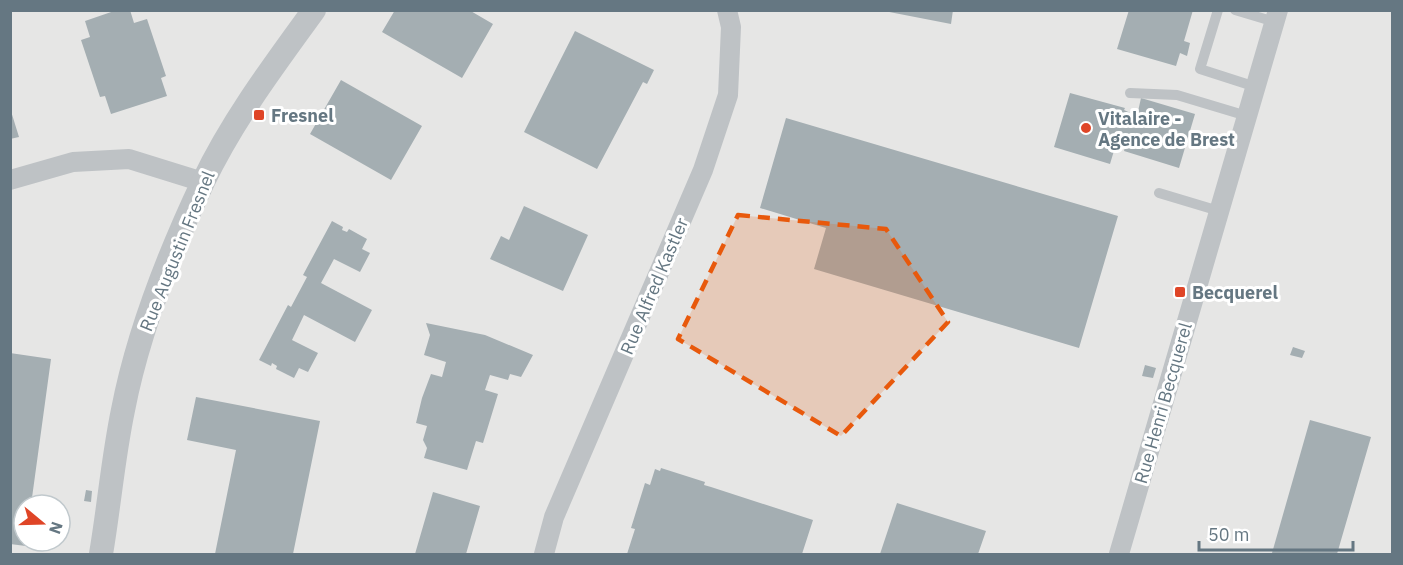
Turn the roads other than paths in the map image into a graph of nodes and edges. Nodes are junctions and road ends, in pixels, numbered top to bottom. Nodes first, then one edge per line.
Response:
1 (314, 10) edge
2 (727, 10) edge
3 (1218, 10) edge
4 (1235, 10) edge
5 (1276, 16) edge
6 (1256, 87) junction
7 (1130, 93) dead end
8 (1247, 116) junction
9 (10, 180) edge
10 (203, 182) junction
11 (1159, 193) dead end
12 (1219, 211) junction
13 (102, 555) edge
14 (544, 555) edge
15 (1119, 555) edge

1 - 10 street, Rue Augustin Fresnel
2 - 14 street, Rue Alfred Kastler
3 - 6 lane
4 - 5 lane
5 - 6 street, Rue Henri Becquerel
6 - 8 street, Rue Henri Becquerel
7 - 8 lane
8 - 12 street, Rue Henri Becquerel
9 - 10 street
10 - 13 street, Rue Augustin Fresnel
11 - 12 lane
12 - 15 street, Rue Henri Becquerel

